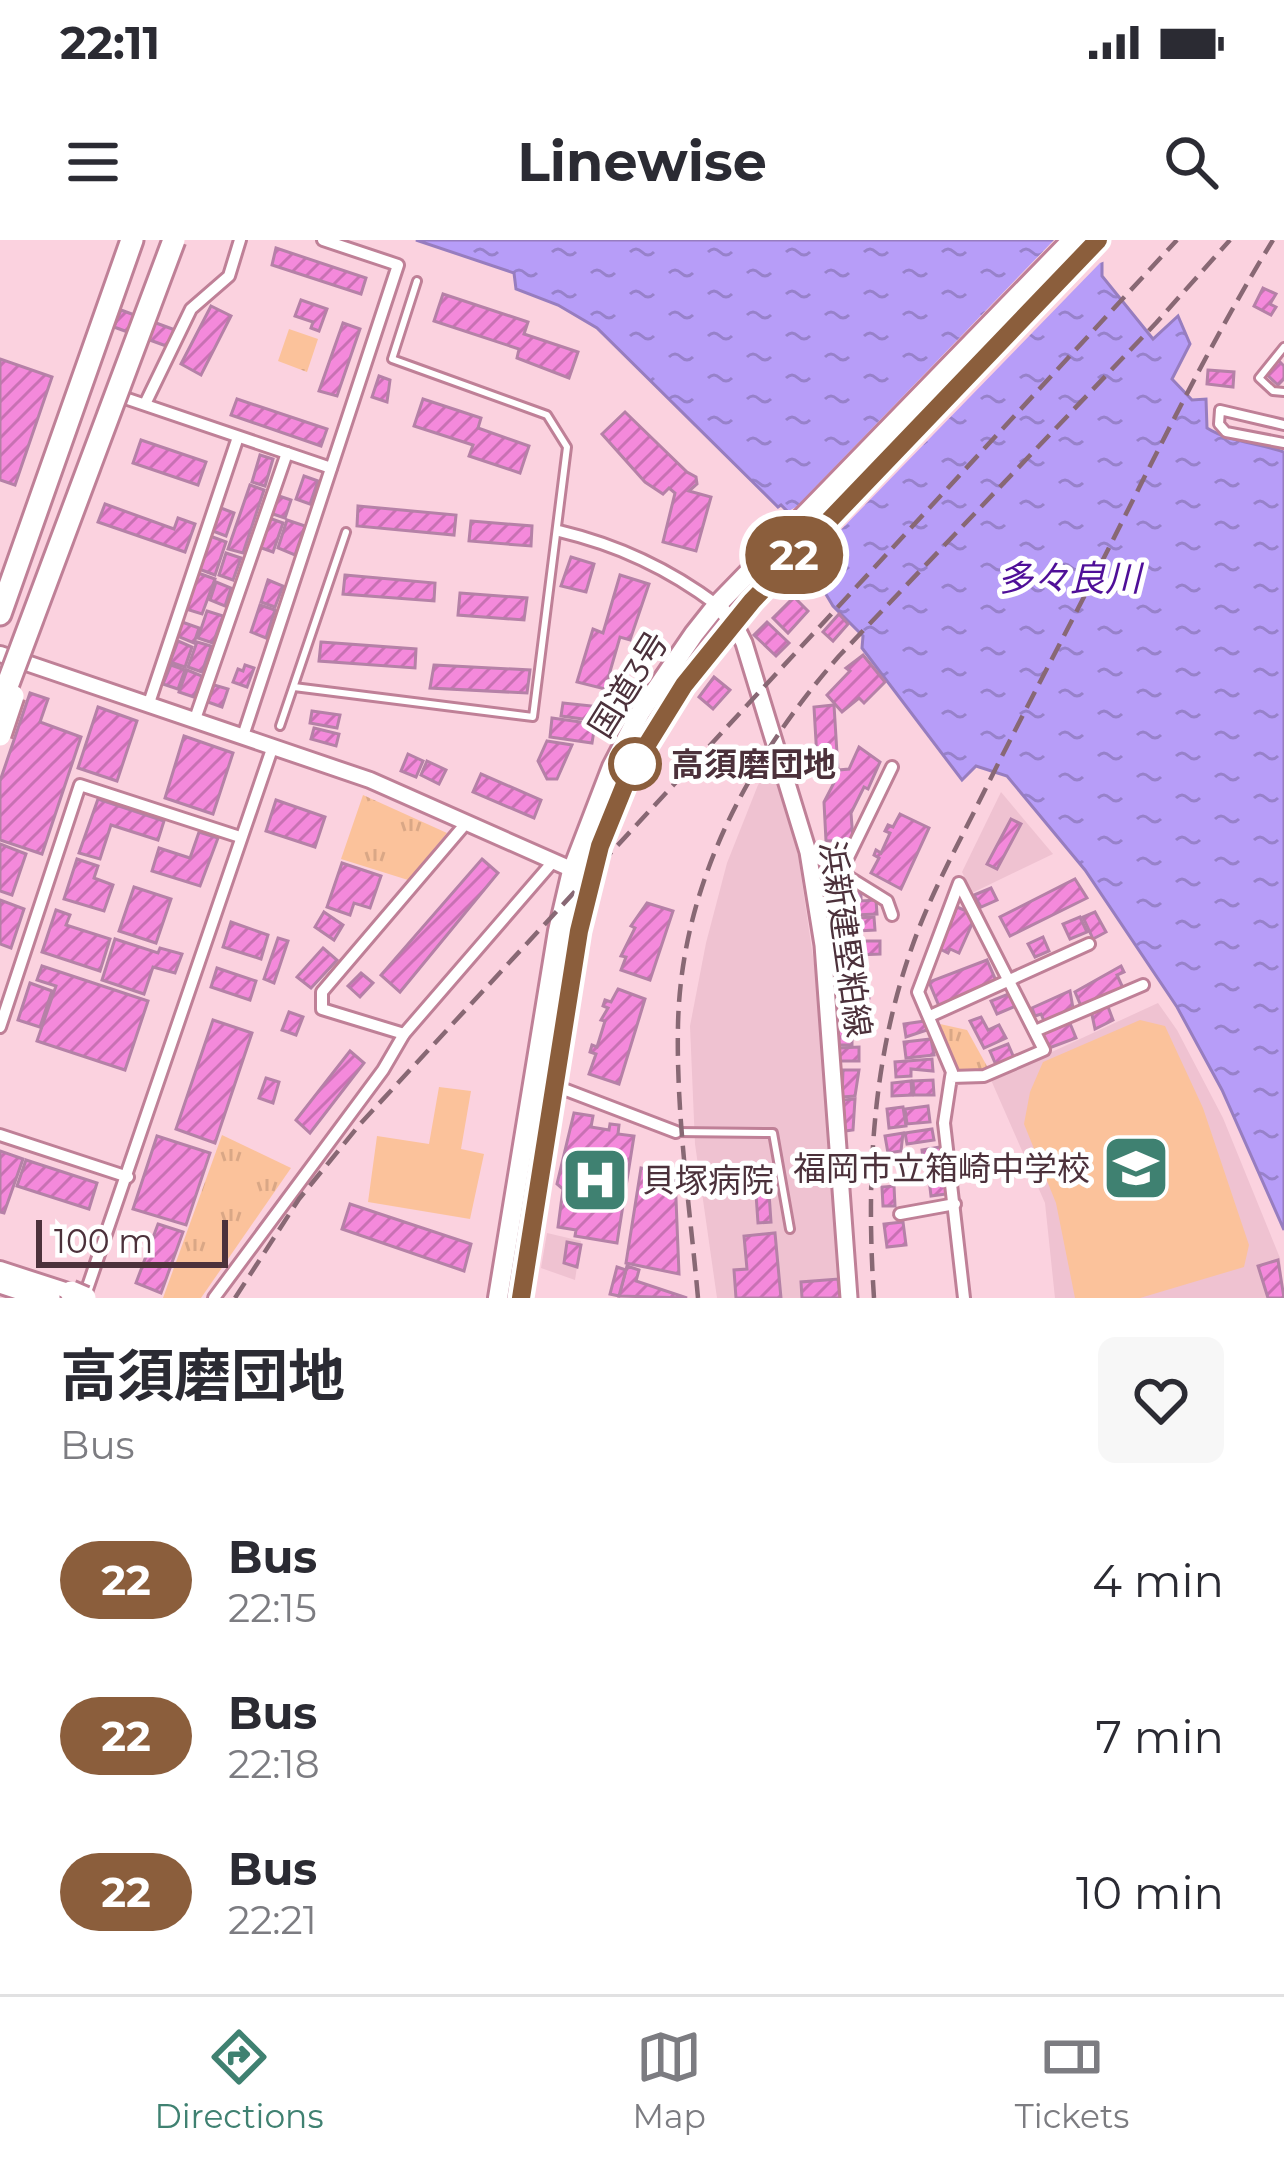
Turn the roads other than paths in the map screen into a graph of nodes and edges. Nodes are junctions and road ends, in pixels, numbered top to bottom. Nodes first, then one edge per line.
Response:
1 (132, 240) edge
2 (142, 240) edge
3 (170, 240) edge
4 (240, 240) edge
5 (323, 240) edge
6 (1087, 242) edge
7 (417, 281) dead end
8 (1284, 347) edge
9 (110, 392) junction
10 (1284, 392) edge
11 (145, 404) junction
12 (1284, 425) edge
13 (238, 436) junction
14 (1284, 443) edge
15 (286, 453) junction
16 (331, 468) junction
17 (559, 531) junction
18 (346, 532) dead end
19 (52, 570) junction
20 (717, 605) junction
21 (0, 614) edge
22 (734, 623) junction
23 (0, 632) edge
24 (7, 656) edge
25 (294, 687) junction
26 (149, 703) junction
27 (0, 704) edge
28 (195, 719) junction
29 (280, 725) dead end
30 (0, 735) edge
31 (243, 736) junction
32 (273, 746) junction
33 (892, 767) dead end
34 (466, 822) junction
35 (240, 837) junction
36 (808, 852) junction
37 (550, 863) junction
38 (581, 874) junction
39 (840, 874) junction
40 (892, 915) dead end
41 (1089, 944) dead end
42 (1010, 980) junction
43 (1143, 985) dead end
44 (930, 1016) junction
45 (0, 1027) edge
46 (1035, 1031) junction
47 (404, 1034) junction
48 (951, 1077) junction
49 (553, 1084) junction
50 (676, 1132) joint
51 (0, 1136) edge
52 (128, 1177) junction
53 (955, 1204) junction
54 (900, 1214) dead end
55 (790, 1229) dead end
56 (0, 1269) edge
57 (0, 1287) edge
58 (72, 1297) edge
59 (20, 1298) edge
60 (214, 1298) edge
61 (497, 1298) edge
62 (521, 1298) edge
63 (849, 1298) edge
64 (964, 1298) edge

1 - 21 highway
2 - 23 street
3 - 9 street
3 - 19 highway, bridge
4 - 11 street
5 - 16 street
6 - 20 highway, 国道3号
6 - 22 highway, 国道3号
7 - 17 lane
8 - 10 lane
9 - 11 street
9 - 24 street
11 - 13 street
12 - 14 street
13 - 15 street
13 - 26 street
15 - 16 street
15 - 28 street
16 - 31 street
17 - 20 street
17 - 25 lane
18 - 25 lane
19 - 27 highway, bridge
19 - 30 highway, bridge
20 - 22 main road, 浜新建堅粕線
20 - 38 highway, 国道3号
22 - 36 main road, 浜新建堅粕線
22 - 38 highway, 国道3号
24 - 26 street
24 - 27 street
25 - 29 lane
26 - 28 street
28 - 31 street
31 - 32 street
32 - 34 street
32 - 35 street
33 - 39 street
34 - 37 street
34 - 47 street
35 - 45 street
35 - 52 street
36 - 39 street
36 - 63 main road, 浜新建堅粕線
37 - 38 street
37 - 47 street
38 - 49 highway, 国道3号
38 - 61 highway, 国道3号
39 - 40 street
41 - 42 street
42 - 44 street
42 - 44 street
42 - 46 street
43 - 46 street
44 - 48 street
46 - 48 street
47 - 60 street
48 - 53 street
49 - 50 street
49 - 62 highway, 国道3号
50 - 55 lane
51 - 52 street
52 - 58 street
53 - 54 street
53 - 64 street
56 - 58 street
57 - 58 highway
57 - 59 street

